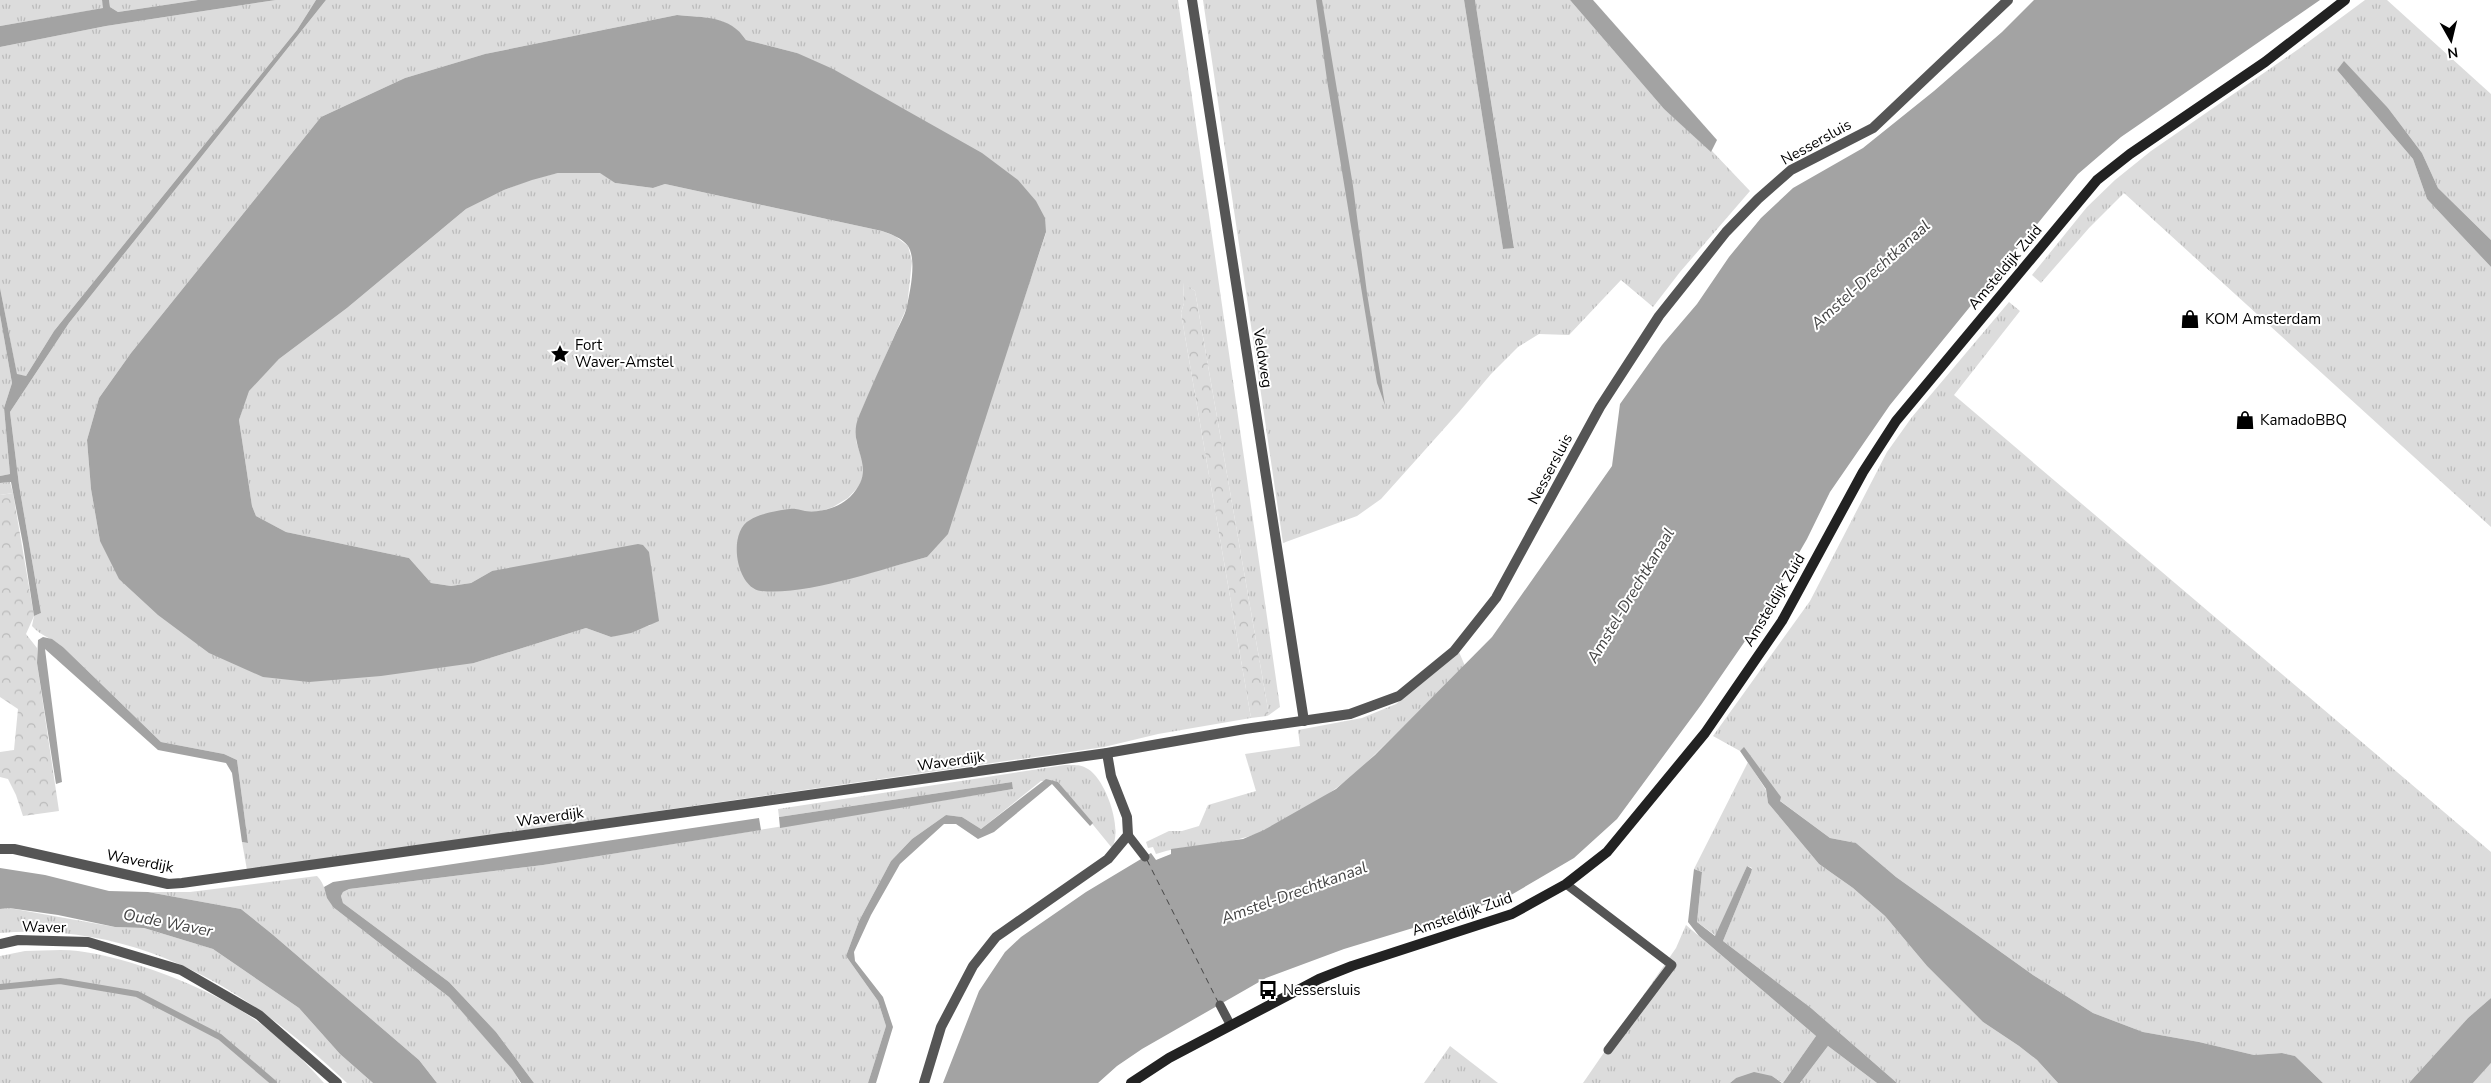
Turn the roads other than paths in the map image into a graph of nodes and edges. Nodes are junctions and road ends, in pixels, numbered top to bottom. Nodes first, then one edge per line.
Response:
1 (1192, 0) edge
2 (2008, 0) edge
3 (2345, 0) edge
4 (1304, 721) junction
5 (1107, 753) junction
6 (1128, 835) junction
7 (0, 849) edge
8 (1146, 857) dead end
9 (1566, 884) junction
10 (0, 944) edge
11 (1220, 1005) dead end
12 (1230, 1024) junction
13 (1608, 1050) dead end
14 (337, 1083) edge
15 (924, 1083) edge
16 (1131, 1083) edge

1 - 4 street, Veldweg
2 - 4 street, Nessersluis
3 - 9 street, Amsteldijk Zuid
4 - 5 street, Nessersluis
5 - 6 street
5 - 7 street, Waverdijk
6 - 8 lane
6 - 15 street
9 - 12 street, Amsteldijk Zuid
9 - 13 lane
10 - 14 street, Waver
11 - 12 lane
12 - 16 street, Amsteldijk Zuid

